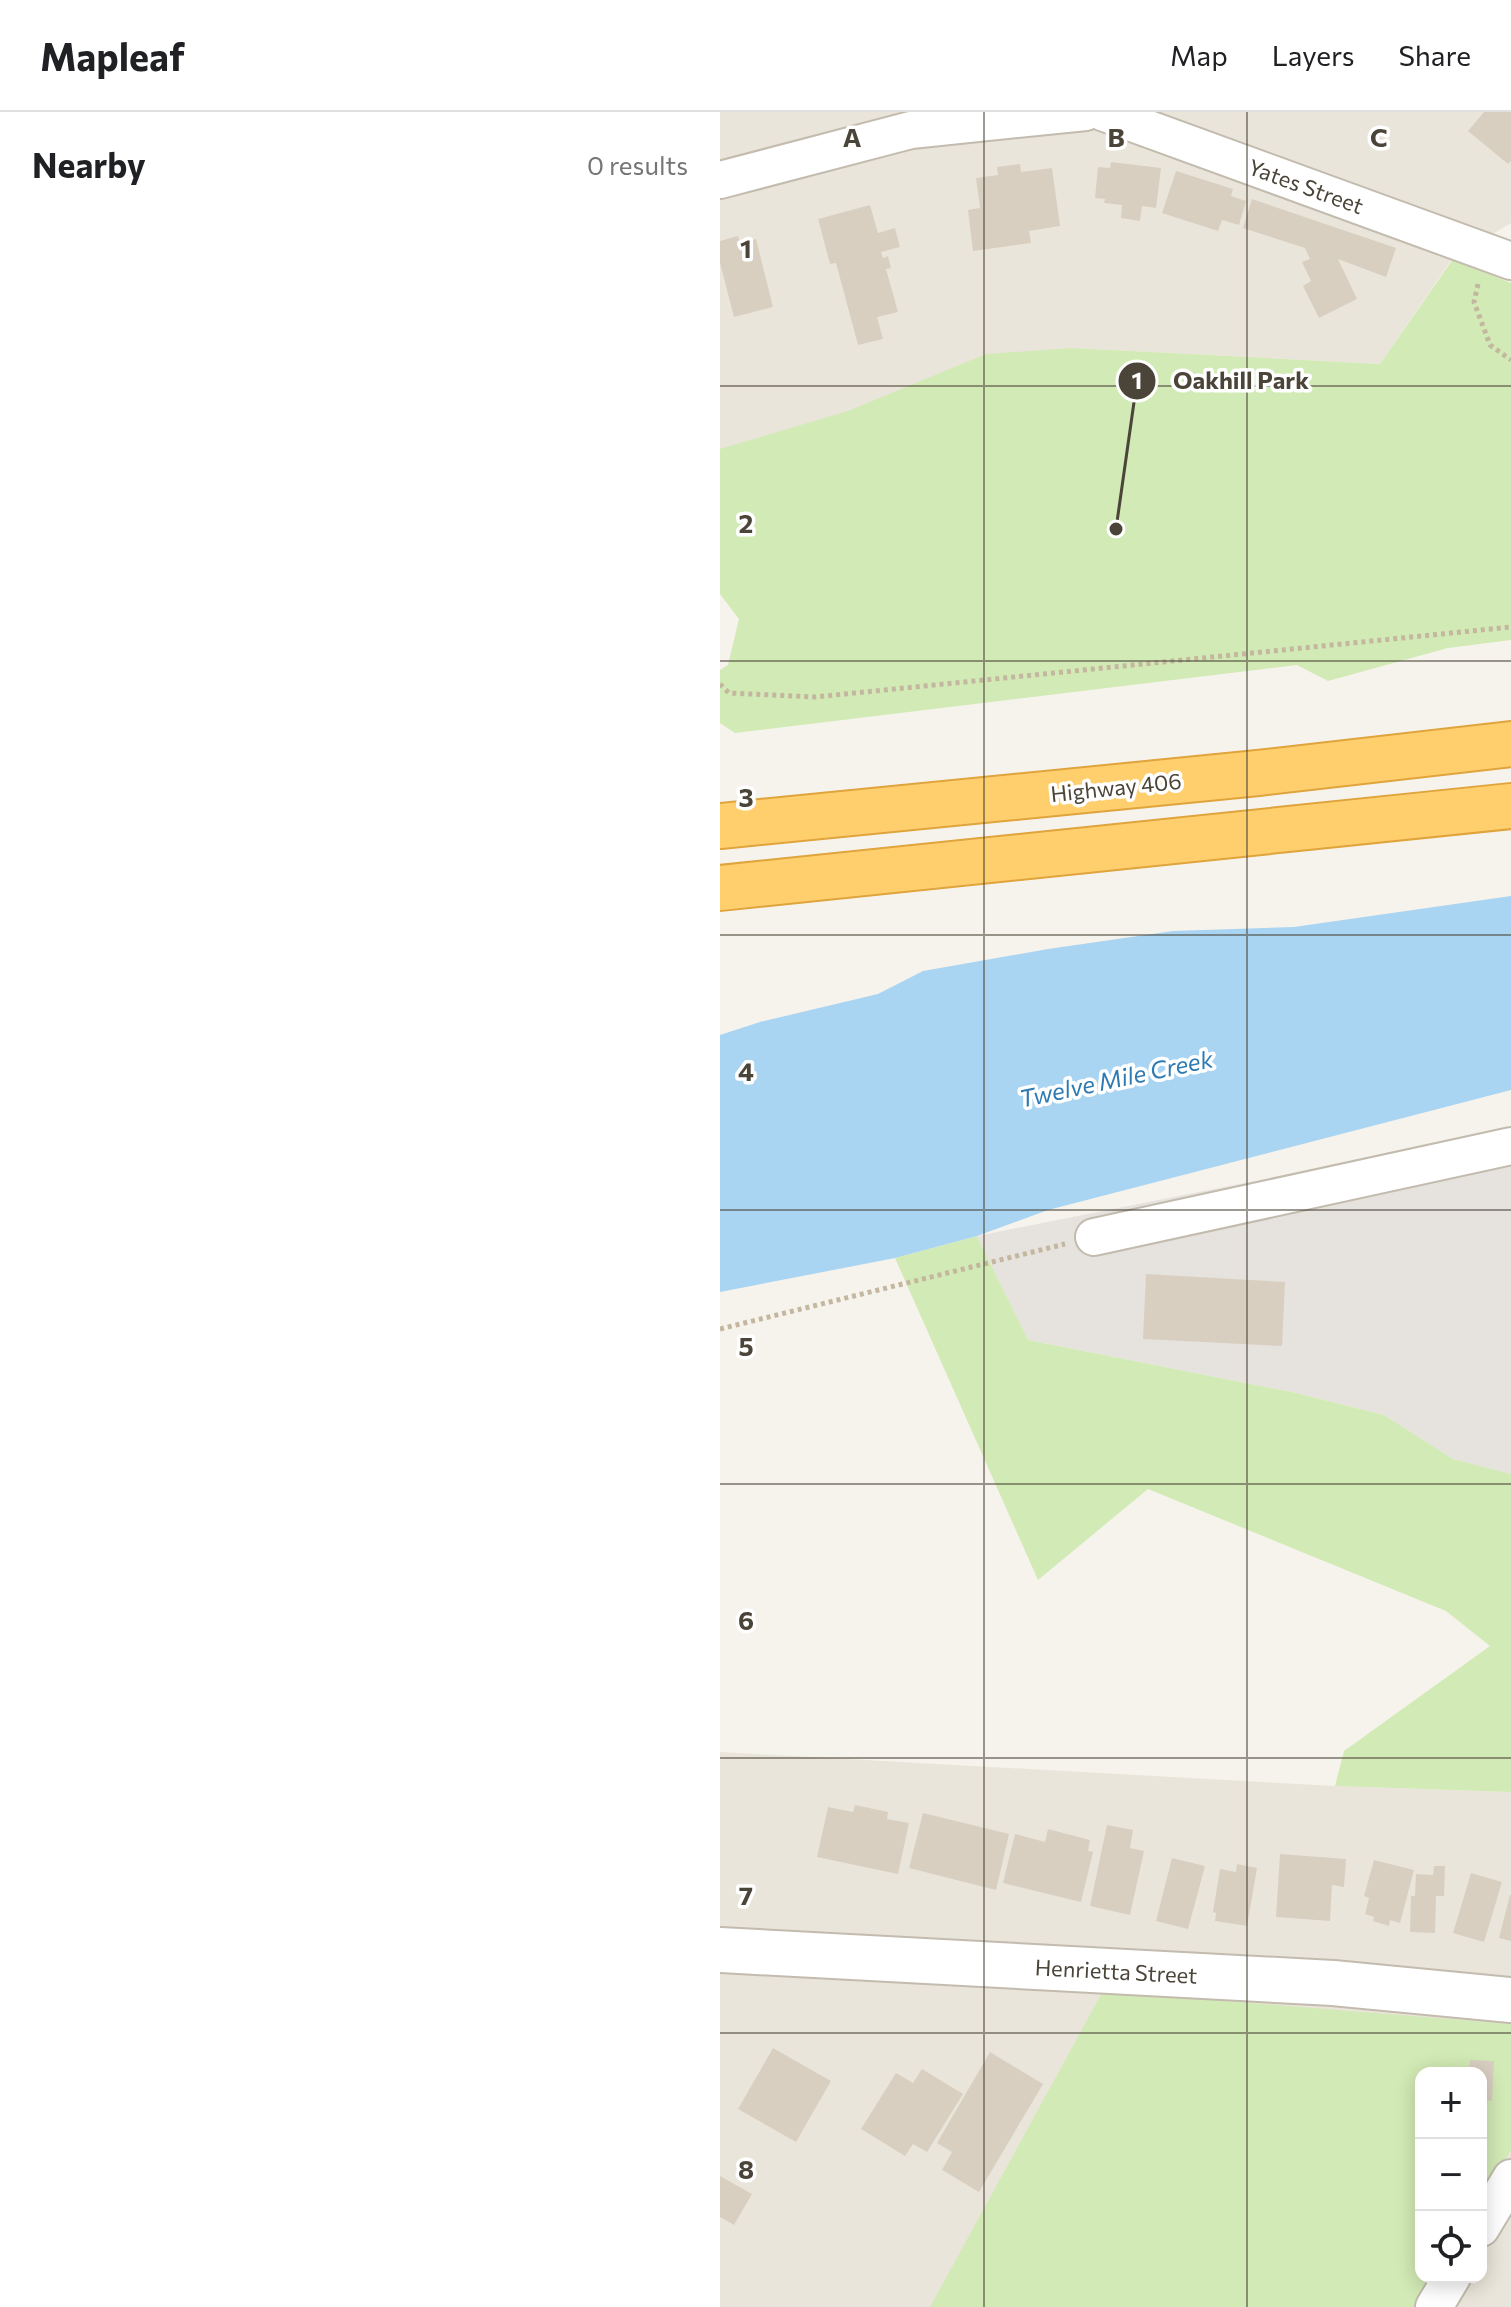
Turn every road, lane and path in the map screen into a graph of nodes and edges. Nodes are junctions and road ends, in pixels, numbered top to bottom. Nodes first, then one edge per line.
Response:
1 (1086, 112) edge
2 (1102, 112) edge
3 (720, 180) edge
4 (1511, 261) edge
5 (1479, 279) dead end
6 (1511, 360) edge
7 (1511, 627) edge
8 (720, 684) edge
9 (1511, 744) edge
10 (1511, 806) edge
11 (720, 826) edge
12 (720, 888) edge
13 (1511, 1146) edge
14 (1094, 1237) joint
15 (720, 1329) edge
16 (720, 1950) edge
17 (1511, 2000) edge
18 (1511, 2178) edge
19 (1487, 2218) edge
20 (1448, 2283) edge
21 (1434, 2307) edge

1 - 3 street
2 - 4 street, Yates Street
5 - 6 path
7 - 8 path
9 - 11 highway, Highway 406
10 - 12 highway
13 - 14 street
14 - 15 path
16 - 17 street, Henrietta Street
18 - 19 street
20 - 21 street

